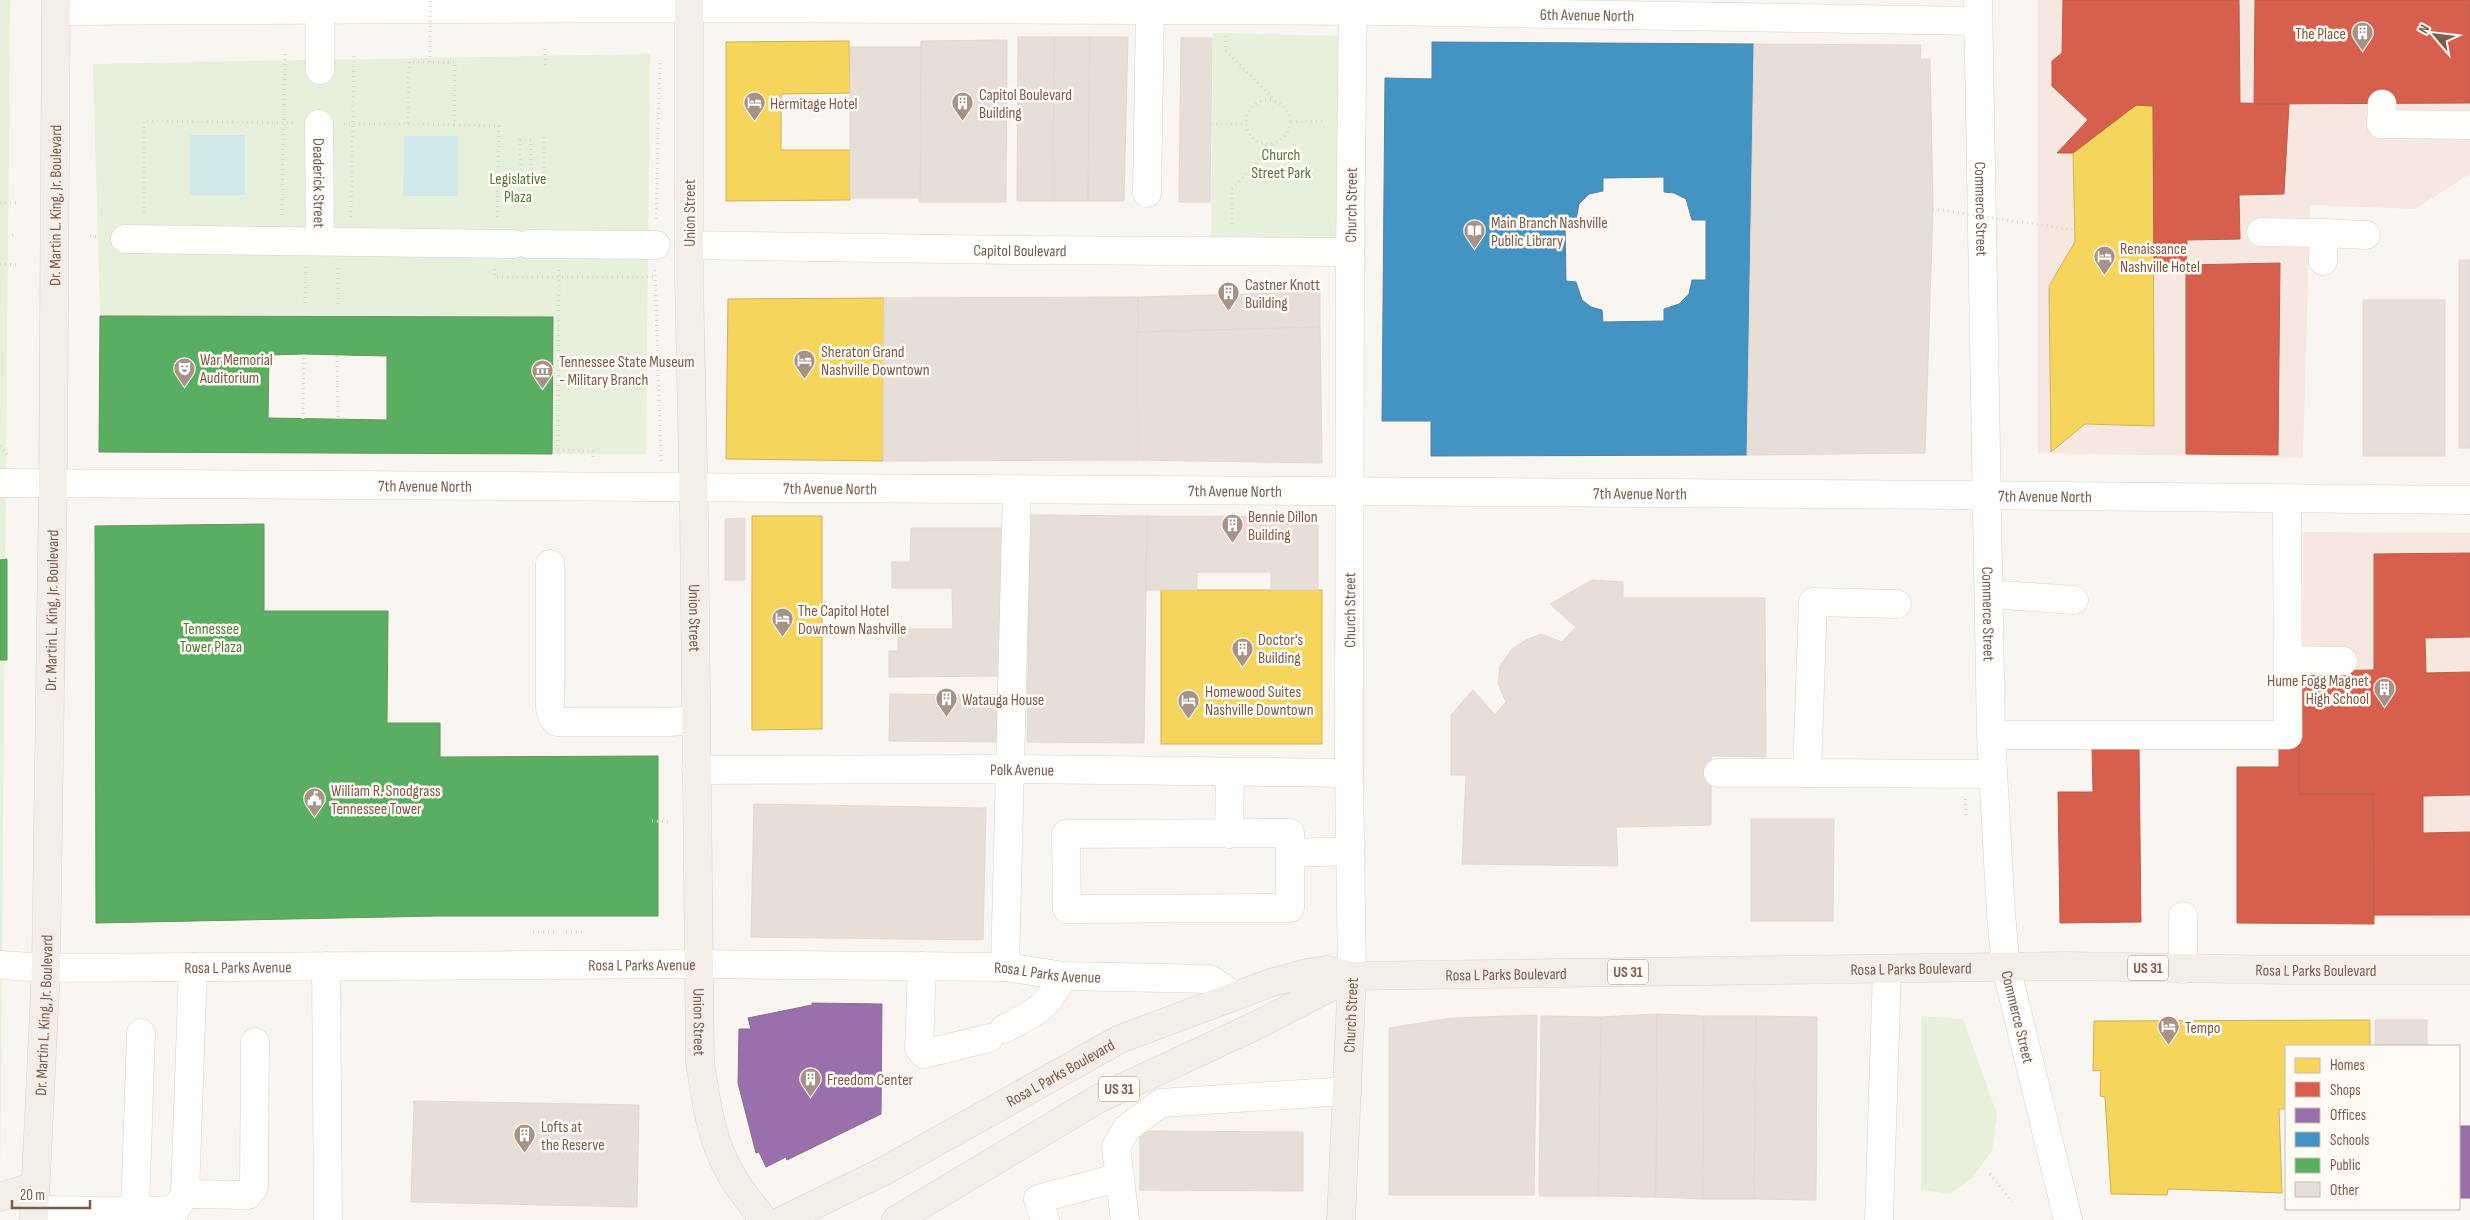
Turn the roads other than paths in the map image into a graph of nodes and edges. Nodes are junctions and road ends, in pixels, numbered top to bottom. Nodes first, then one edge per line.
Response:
1 (320, 4) edge
2 (689, 4) edge
3 (990, 5) edge
4 (56, 6) edge
5 (1353, 6) edge
6 (1150, 10) junction
7 (1978, 11) edge
8 (320, 70) dead end
9 (2382, 104) dead end
10 (319, 124) road end
11 (2470, 125) edge
12 (1147, 193) dead end
13 (2261, 232) dead end
14 (2324, 234) junction
15 (2366, 234) dead end
16 (134, 239) road end
17 (319, 241) junction
18 (643, 244) dead end
19 (689, 245) junction
20 (1350, 252) junction
21 (2323, 261) dead end
22 (0, 483) edge
23 (53, 484) junction
24 (693, 486) junction
25 (1016, 489) junction
26 (1350, 491) junction
27 (1988, 495) junction
28 (2287, 499) junction
29 (2470, 500) edge
30 (550, 564) dead end
31 (1989, 594) junction
32 (2074, 600) dead end
33 (1897, 604) dead end
34 (2288, 660) junction
35 (2343, 661) dead end
36 (695, 720) junction
37 (1991, 735) junction
38 (696, 770) junction
39 (1010, 770) junction
40 (1230, 772) junction
41 (1349, 773) junction
42 (1718, 773) dead end
43 (1807, 773) junction
44 (1993, 774) junction
45 (1229, 834) junction
46 (1350, 851) junction
47 (1290, 853) junction
48 (2183, 916) dead end
49 (697, 964) junction
50 (0, 965) edge
51 (326, 966) junction
52 (922, 966) junction
53 (193, 967) junction
54 (1005, 967) junction
55 (2006, 967) junction
56 (46, 968) junction
57 (2183, 968) junction
58 (1887, 969) junction
59 (2470, 970) edge
60 (1064, 976) junction
61 (1352, 976) junction
62 (1233, 995) junction
63 (141, 1033) dead end
64 (254, 1042) dead end
65 (1347, 1091) junction
66 (1120, 1177) junction
67 (185, 1194) junction
68 (0, 1197) edge
69 (34, 1205) edge
70 (135, 1211) junction
71 (757, 1211) edge
72 (328, 1219) edge
73 (784, 1220) edge
74 (896, 1220) edge
75 (1045, 1220) edge
76 (1125, 1220) edge
77 (1341, 1220) edge
78 (1879, 1220) edge
79 (2068, 1220) edge

1 - 2 street, 6th Avenue North
1 - 4 street, 6th Avenue North
1 - 8 street
2 - 3 street, 6th Avenue North
2 - 19 main road, Union Street
3 - 6 street, 6th Avenue North
4 - 23 main road, Dr. Martin L. King, Jr. Boulevard
5 - 6 street, 6th Avenue North
5 - 7 street, 6th Avenue North
5 - 20 street, Church Street
6 - 12 street
7 - 27 street, Commerce Street
9 - 11 street
10 - 17 street, Deaderick Street
13 - 14 street
14 - 15 street
14 - 21 street
16 - 17 street
17 - 18 street
19 - 20 street, Capitol Boulevard
19 - 24 main road, Union Street
20 - 26 street, Church Street
22 - 23 street, 7th Avenue North
23 - 24 street, 7th Avenue North
23 - 56 main road, Dr. Martin L. King, Jr. Boulevard
24 - 25 street, 7th Avenue North
24 - 36 main road, Union Street
25 - 26 street, 7th Avenue North
25 - 39 street
26 - 27 street, 7th Avenue North
26 - 41 street, Church Street
27 - 28 street, 7th Avenue North
27 - 31 street, Commerce Street
28 - 29 street, 7th Avenue North
28 - 34 street
30 - 36 street
31 - 32 street
31 - 37 street, Commerce Street
33 - 43 street
34 - 35 street
34 - 37 street
36 - 38 main road, Union Street
37 - 44 street, Commerce Street
38 - 39 street, Polk Avenue
38 - 49 main road, Union Street
39 - 40 street, Polk Avenue
39 - 54 street
40 - 41 street, Polk Avenue
40 - 45 street
41 - 46 street, Church Street
42 - 43 street
43 - 44 street
44 - 55 street, Commerce Street
45 - 47 street
45 - 47 street
46 - 47 street
46 - 61 street, Church Street
48 - 57 street
49 - 51 street, Rosa L Parks Avenue
49 - 52 street, Rosa L Parks Avenue
49 - 71 main road, Union Street
50 - 56 street
51 - 53 street, Rosa L Parks Avenue
51 - 72 street
52 - 54 street, Rosa L Parks Avenue
52 - 60 street
53 - 56 street, Rosa L Parks Avenue
53 - 67 street
54 - 60 street, Rosa L Parks Avenue
55 - 57 main road, Rosa L Parks Boulevard / US 31
55 - 58 main road, Rosa L Parks Boulevard / US 31
55 - 79 street, Commerce Street
56 - 69 main road, Dr. Martin L. King, Jr. Boulevard
57 - 59 main road, Rosa L Parks Boulevard / US 31
58 - 61 main road, Rosa L Parks Boulevard / US 31
58 - 78 street
60 - 62 street, Rosa L Parks Avenue
61 - 62 main road, Rosa L Parks Boulevard / US 31
61 - 65 main road, Church Street
61 - 74 main road, Rosa L Parks Boulevard / US 31
62 - 73 main road, Rosa L Parks Boulevard / US 31
63 - 70 street
64 - 67 street
65 - 66 street
65 - 77 main road, Church Street
66 - 75 street
66 - 76 street
67 - 70 street
68 - 69 main road
69 - 70 street

